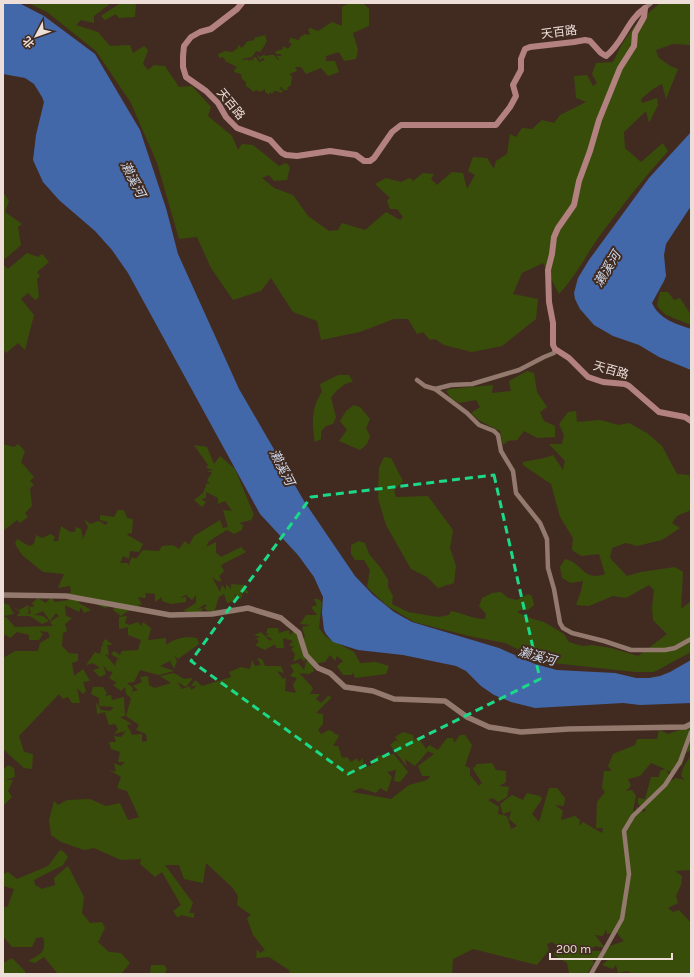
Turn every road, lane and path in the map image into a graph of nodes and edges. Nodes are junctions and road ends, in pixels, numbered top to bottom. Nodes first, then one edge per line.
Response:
1 (242, 3) edge
2 (652, 3) edge
3 (645, 8) junction
4 (555, 349) junction
5 (417, 380) dead end
6 (435, 389) junction
7 (691, 421) edge
8 (3, 596) edge
9 (691, 639) edge
10 (691, 724) edge
11 (691, 732) edge
12 (591, 974) edge

1 - 3 main road, 天百路
2 - 3 street
3 - 4 main road
4 - 6 street
4 - 7 main road, 天百路
5 - 6 street
6 - 9 street
8 - 10 street
11 - 12 street

